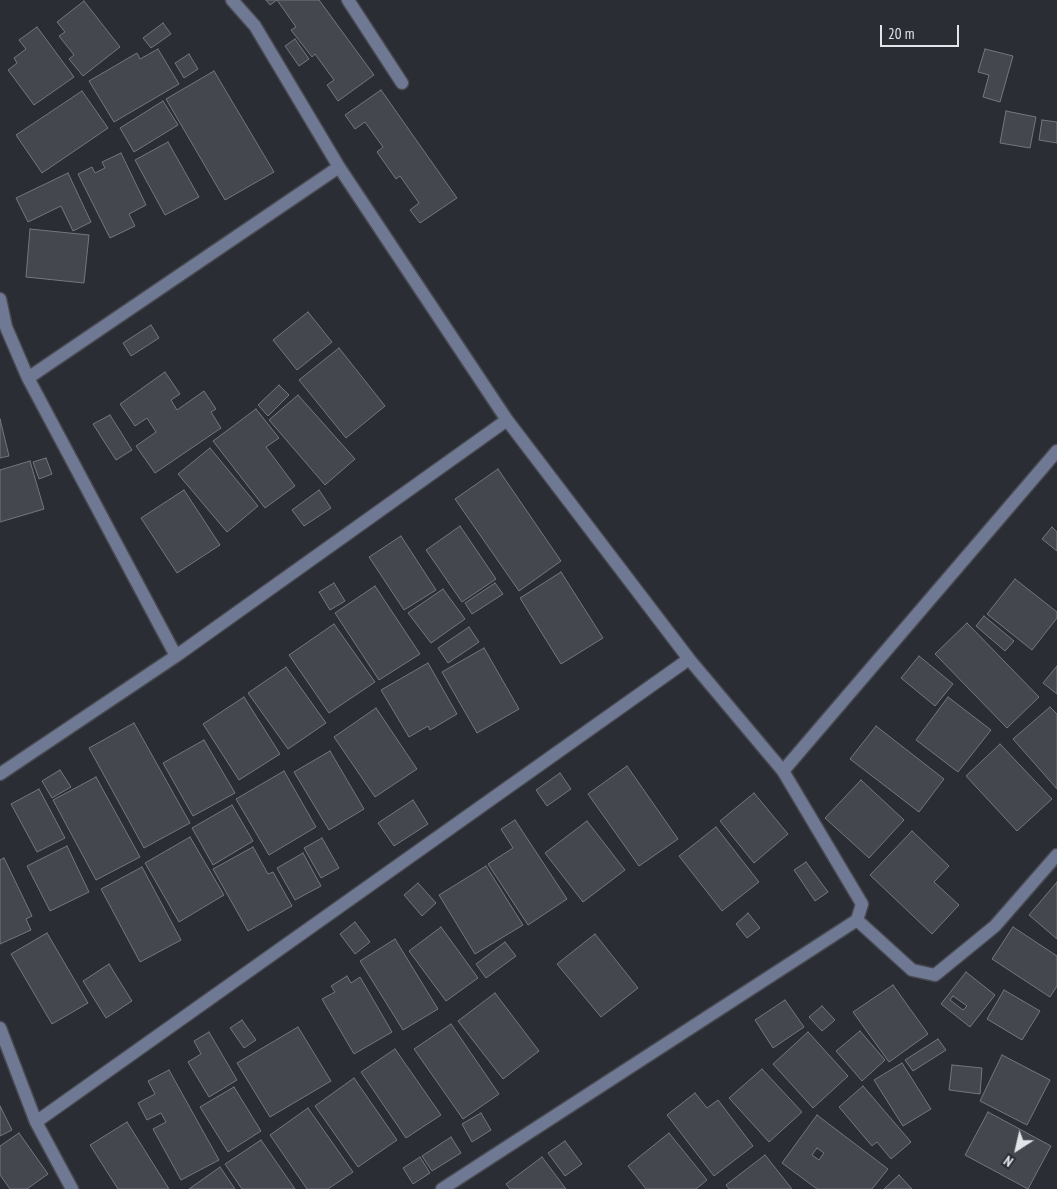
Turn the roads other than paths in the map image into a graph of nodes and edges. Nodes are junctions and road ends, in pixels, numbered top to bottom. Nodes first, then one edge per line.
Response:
1 (232, 0) edge
2 (348, 0) edge
3 (402, 83) dead end
4 (339, 167) junction
5 (0, 299) edge
6 (28, 378) junction
7 (507, 420) junction
8 (1057, 451) edge
9 (176, 656) junction
10 (689, 659) junction
11 (783, 771) junction
12 (0, 774) edge
13 (1057, 855) edge
14 (857, 920) junction
15 (0, 1028) edge
16 (36, 1122) junction
17 (72, 1189) edge
18 (442, 1189) edge

1 - 4 street
2 - 3 street
4 - 6 street
4 - 7 street
5 - 6 street
6 - 9 street
7 - 9 street
7 - 10 street
8 - 11 street
9 - 12 street
10 - 11 street
10 - 16 street
11 - 14 street
13 - 14 street
14 - 18 street
15 - 16 street
16 - 17 street

